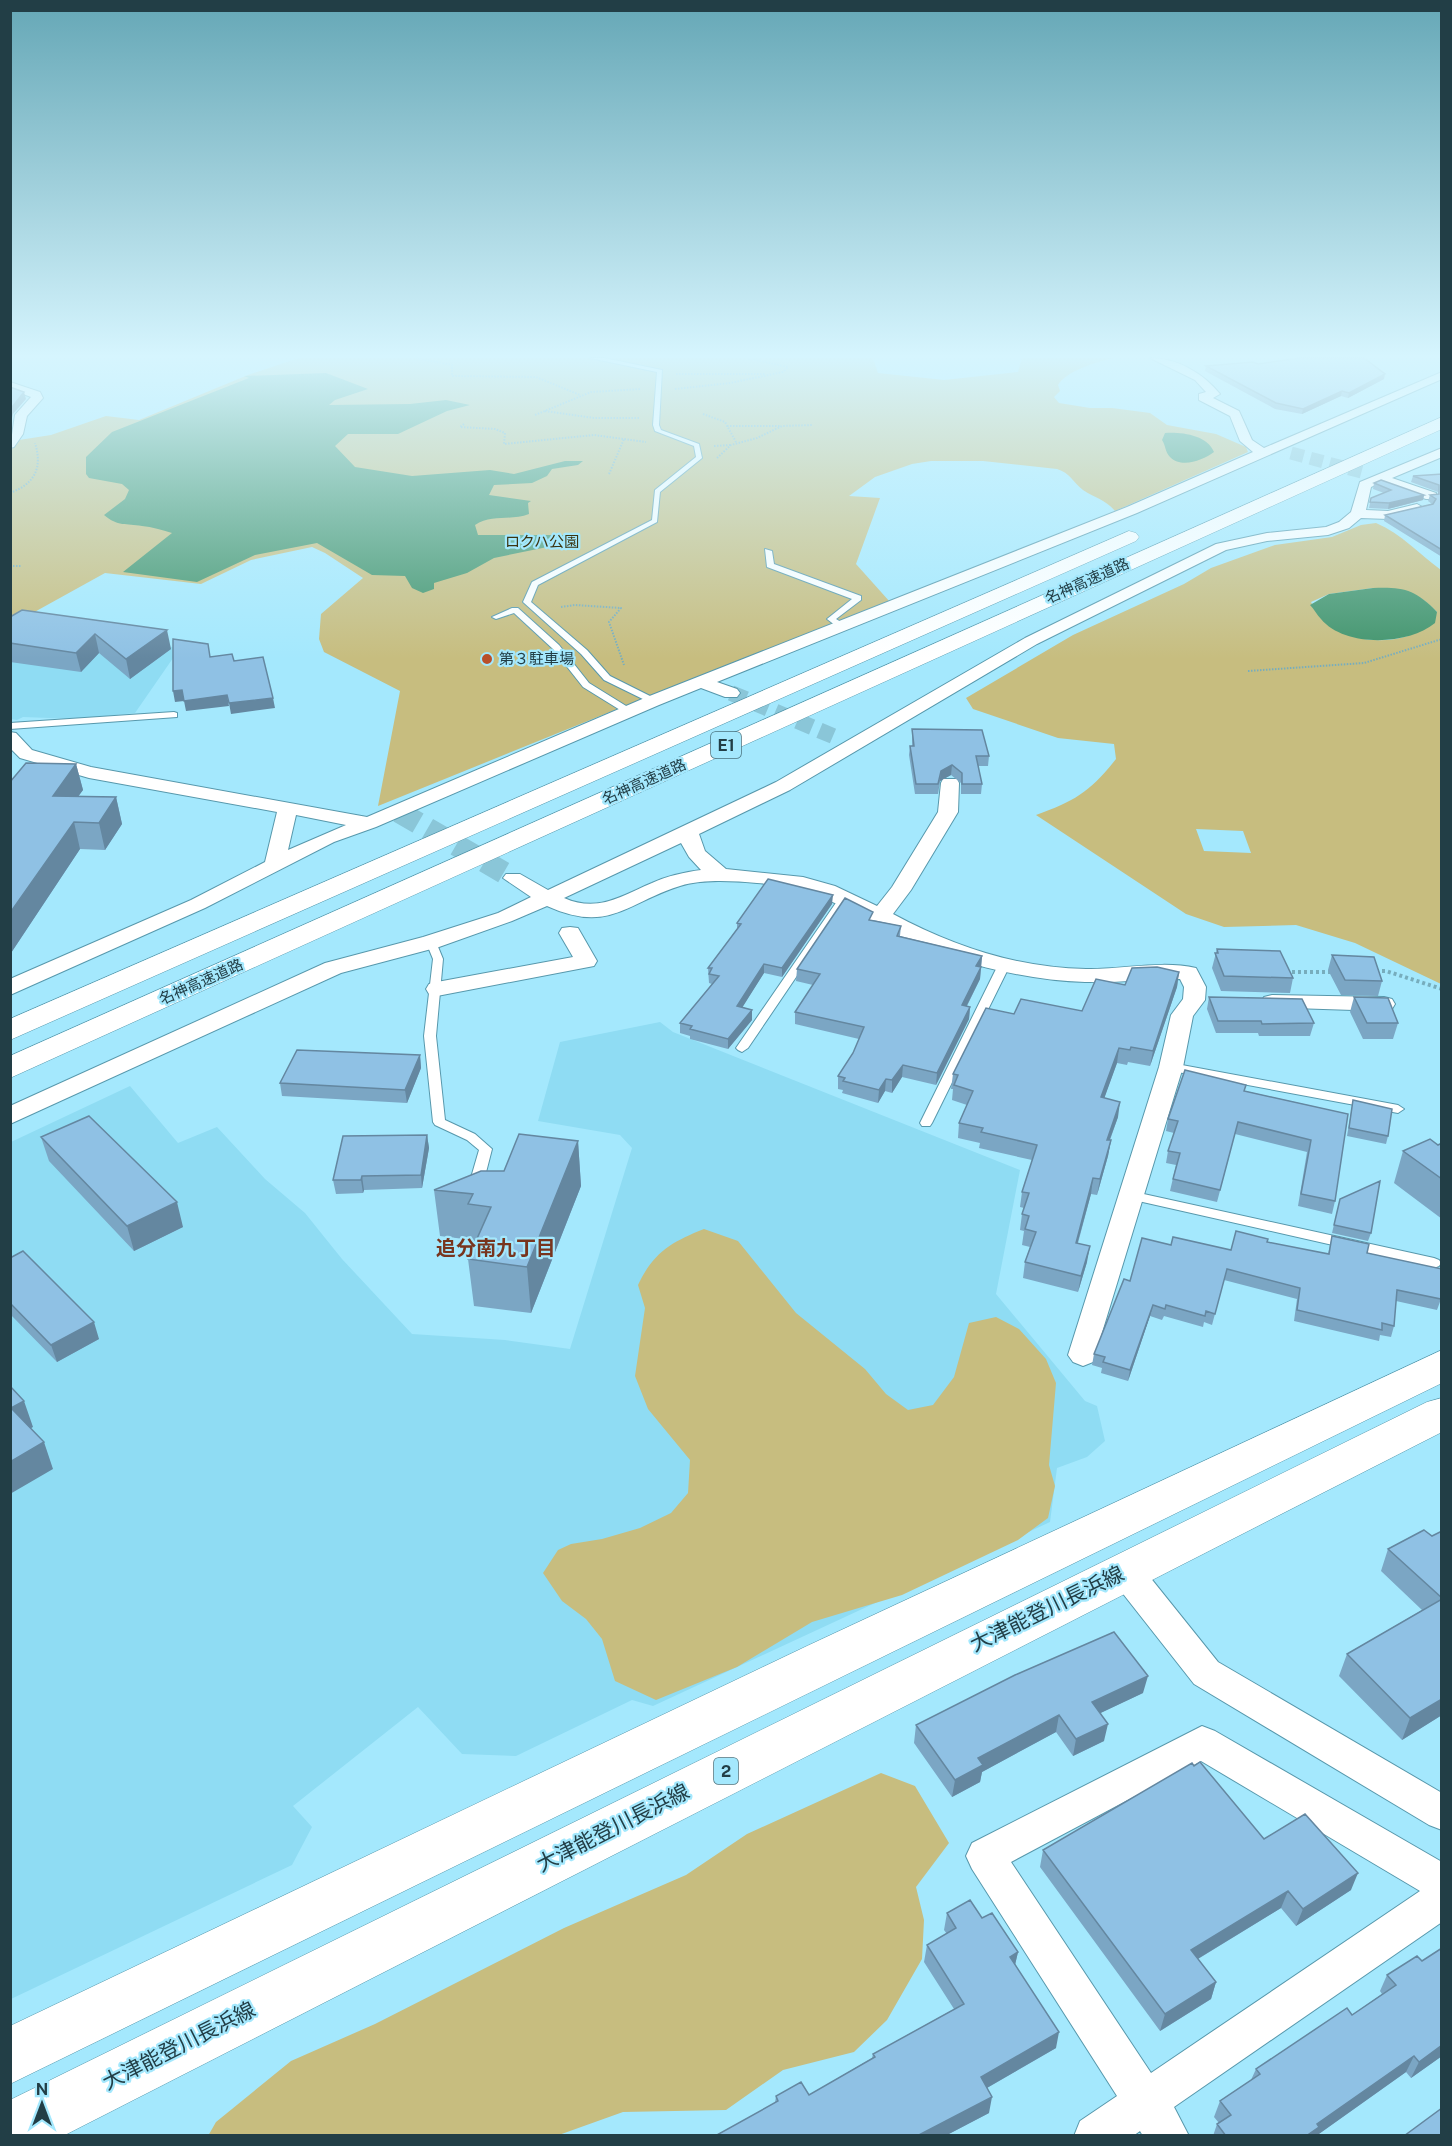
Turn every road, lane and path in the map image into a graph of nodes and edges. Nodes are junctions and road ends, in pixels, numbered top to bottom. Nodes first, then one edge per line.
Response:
1 (35, 458) edge
2 (616, 458) edge
3 (699, 458) edge
4 (1250, 458) edge
5 (1306, 458) tunnel mouth
6 (1362, 458) edge
7 (1425, 458) edge
8 (609, 474) dead end
9 (1374, 476) junction
10 (10, 493) edge
11 (1212, 500) dead end
12 (1433, 502) edge
13 (1358, 514) junction
14 (1146, 530) dead end
15 (768, 551) dead end
16 (10, 566) edge
17 (22, 566) dead end
18 (536, 611) junction
19 (496, 617) dead end
20 (843, 627) junction
21 (1442, 639) edge
22 (1248, 671) dead end
23 (702, 682) junction
24 (623, 686) junction
25 (731, 693) tunnel mouth
26 (653, 701) junction
27 (628, 711) junction
28 (174, 715) dead end
29 (10, 726) edge
30 (833, 736) tunnel mouth
31 (10, 737) edge
32 (856, 746) junction
33 (950, 783) dead end
34 (288, 807) junction
35 (369, 823) junction
36 (689, 832) junction
37 (274, 866) junction
38 (723, 876) junction
39 (513, 878) tunnel mouth
40 (846, 896) junction
41 (548, 897) junction
42 (881, 915) junction
43 (570, 933) dead end
44 (430, 942) junction
45 (1005, 963) junction
46 (1374, 971) edge
47 (1281, 972) edge
48 (1339, 972) edge
49 (10, 988) edge
50 (436, 989) junction
51 (1442, 989) edge
52 (1254, 1002) edge
53 (1384, 1004) edge
54 (10, 1031) edge
55 (742, 1048) dead end
56 (1171, 1067) junction
57 (10, 1068) edge
58 (1398, 1109) dead end
59 (10, 1116) edge
60 (926, 1123) dead end
61 (473, 1194) edge
62 (1130, 1195) junction
63 (1434, 1263) dead end
64 (1083, 1355) dead end
65 (1439, 1382) edge
66 (1125, 1571) junction
67 (1442, 1813) edge
68 (1442, 1883) edge
69 (1442, 1899) edge
70 (10, 2056) edge
71 (1146, 2103) junction
72 (10, 2130) edge
73 (1095, 2136) edge
74 (1168, 2136) edge

1 - 10 path
2 - 8 path
3 - 18 lane
4 - 20 street
5 - 11 main road
6 - 57 main road, 名神高速道路 / E1
7 - 9 street
9 - 12 street
9 - 13 street
12 - 13 street
13 - 32 street
14 - 54 main road, 名神高速道路 / E1
15 - 20 lane
16 - 17 path
18 - 24 lane
18 - 24 path
19 - 27 lane
20 - 23 street
21 - 22 path
23 - 25 street
23 - 26 street
24 - 26 lane
26 - 27 street
27 - 35 street
28 - 29 lane
30 - 32 street
31 - 34 street
32 - 36 street
33 - 42 street
34 - 35 street
34 - 37 street
35 - 37 street
36 - 38 street
36 - 41 street
37 - 49 street
38 - 40 street
38 - 41 street
39 - 41 street
40 - 42 street
40 - 55 lane
41 - 44 street
42 - 45 street
43 - 50 street
44 - 50 lane
44 - 59 street
45 - 56 street
45 - 60 lane
46 - 51 path
47 - 48 path
50 - 61 lane
52 - 53 street
56 - 58 lane
56 - 62 street
62 - 63 lane
62 - 64 street
65 - 66 main road, 大津能登川長浜線 / 2
65 - 70 main road, 大津能登川長浜線 / 2
66 - 67 street
66 - 72 main road, 大津能登川長浜線 / 2
68 - 71 street
69 - 71 street
71 - 73 street
71 - 74 street

